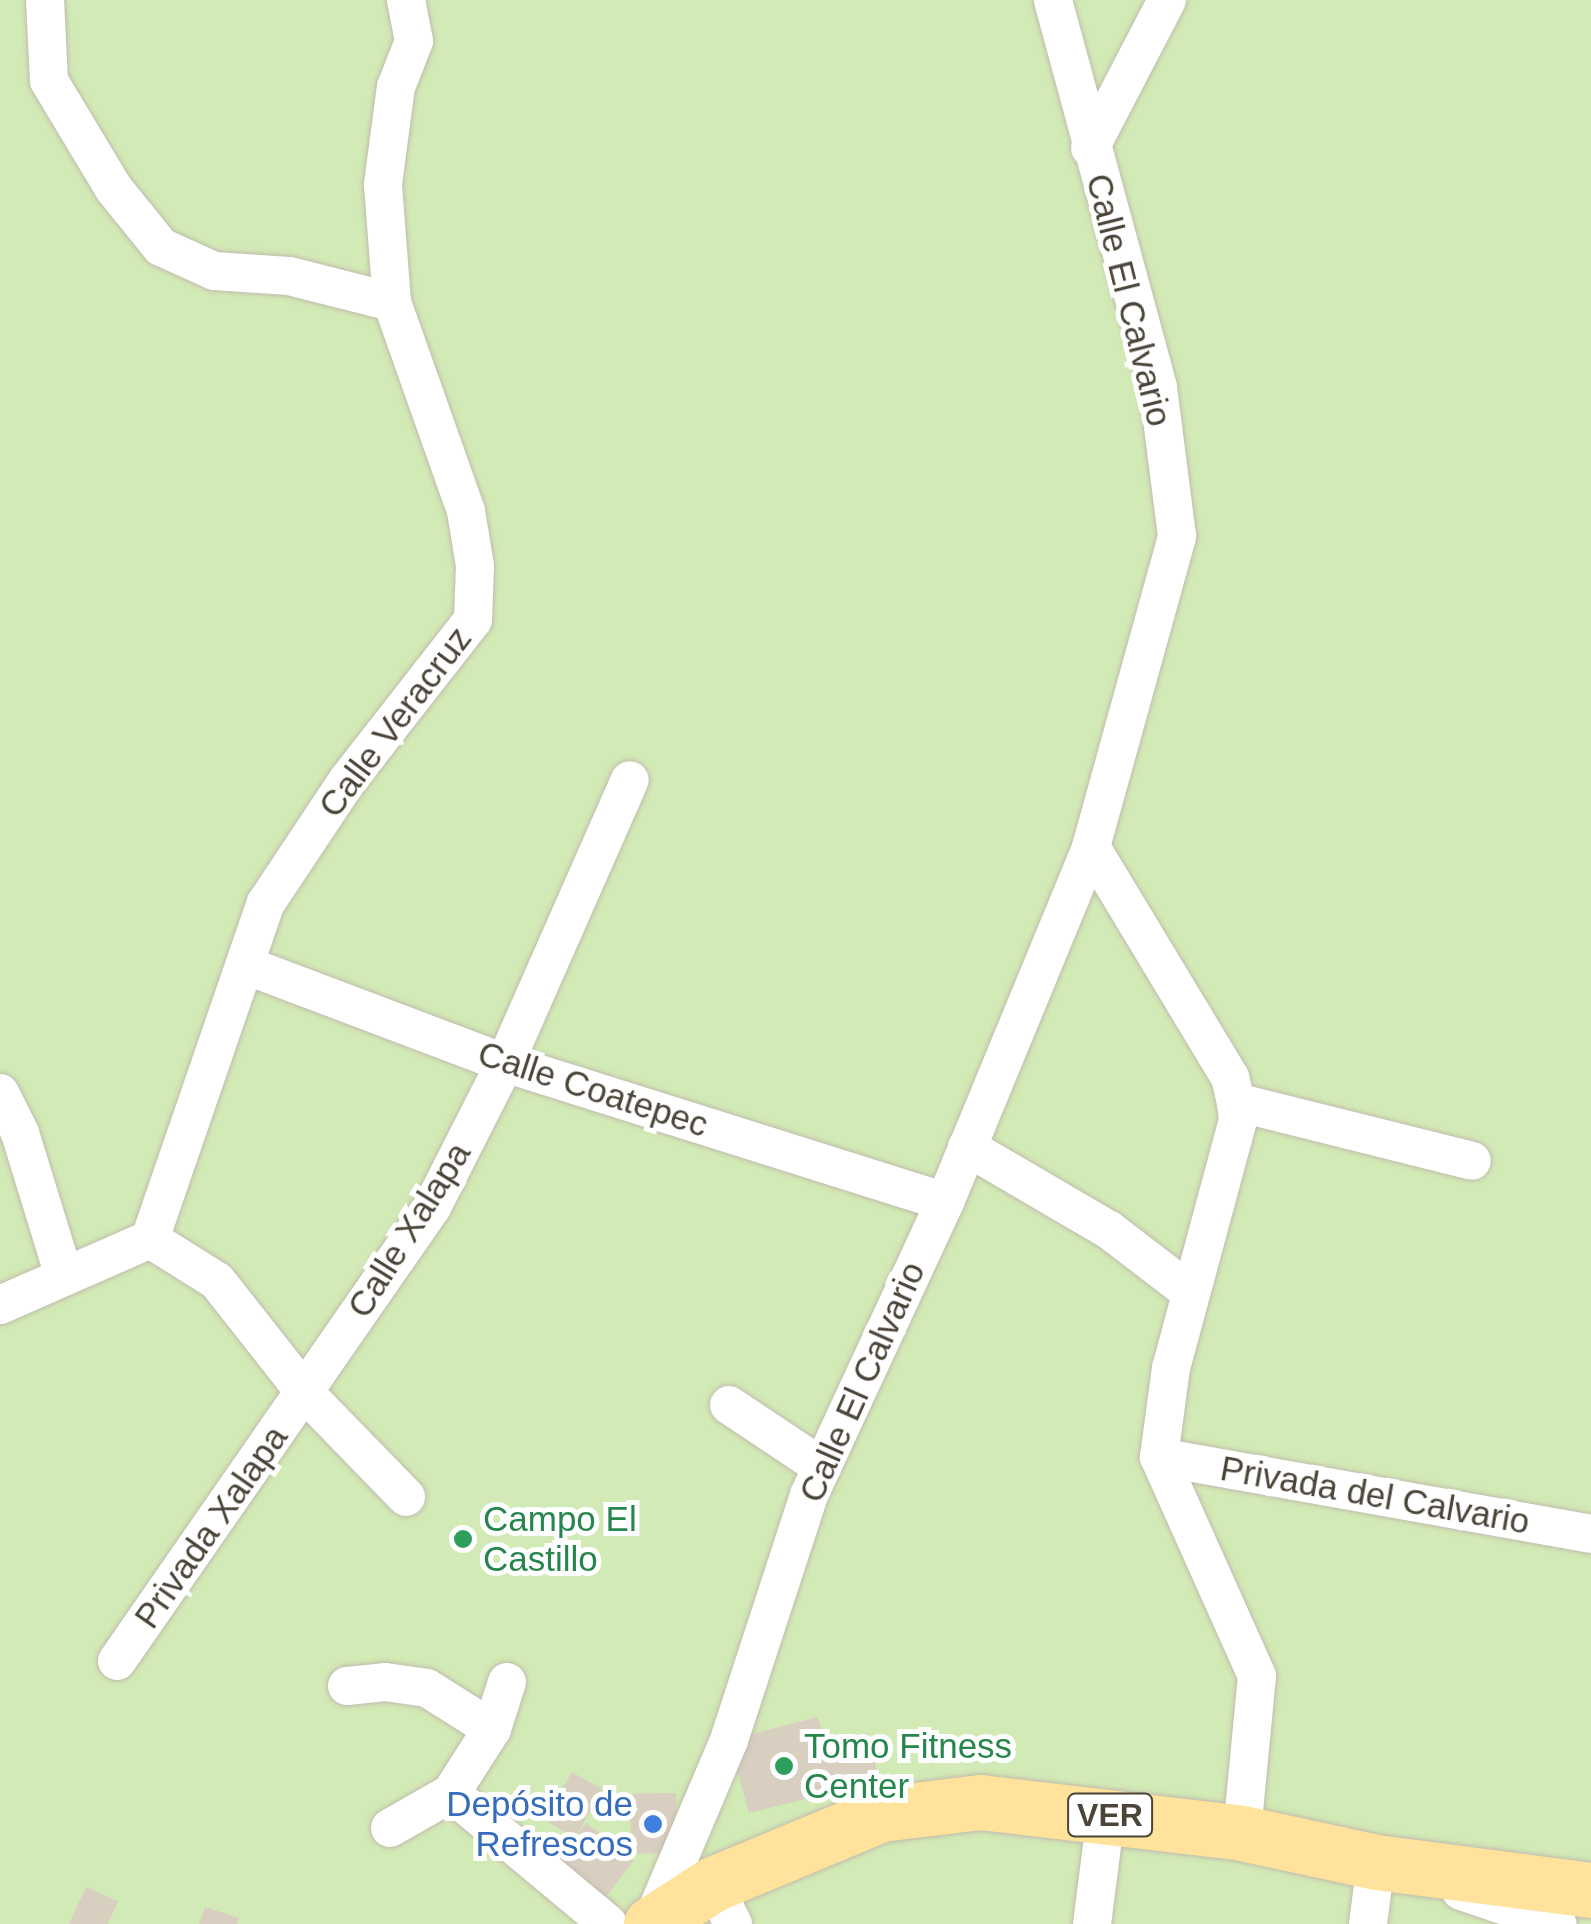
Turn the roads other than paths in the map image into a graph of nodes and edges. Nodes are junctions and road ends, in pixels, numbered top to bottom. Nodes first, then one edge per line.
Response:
1 (46, 0) edge
2 (406, 0) edge
3 (1054, 0) edge
4 (1168, 0) edge
5 (1090, 148) junction
6 (392, 302) junction
7 (630, 780) dead end
8 (1091, 847) junction
9 (244, 966) junction
10 (505, 1062) junction
11 (0, 1093) edge
12 (1236, 1102) junction
13 (968, 1147) junction
14 (1472, 1161) dead end
15 (944, 1202) junction
16 (150, 1239) junction
17 (64, 1276) junction
18 (1190, 1292) junction
19 (0, 1305) edge
20 (305, 1392) junction
21 (729, 1405) dead end
22 (1159, 1457) junction
23 (822, 1466) junction
24 (406, 1496) dead end
25 (1591, 1534) edge
26 (117, 1662) dead end
27 (507, 1682) dead end
28 (346, 1686) dead end
29 (492, 1730) junction
30 (452, 1793) junction
31 (1106, 1814) junction
32 (390, 1828) dead end
33 (1242, 1833) junction
34 (1376, 1862) junction
35 (1591, 1890) edge
36 (723, 1904) edge
37 (608, 1924) edge
38 (651, 1924) edge
39 (1092, 1924) edge
40 (1368, 1924) edge
41 (1558, 1924) edge

1 - 6 street
2 - 6 street, Calle Veracruz
3 - 5 street
4 - 5 street, Calle El Calvario
5 - 8 street, Calle El Calvario
6 - 9 street, Calle Veracruz
7 - 10 street
8 - 12 street
8 - 13 street, Calle El Calvario
9 - 10 street, Calle Coatepec
9 - 16 street, Calle Veracruz
10 - 15 street, Calle Coatepec
10 - 20 street, Calle Xalapa
11 - 17 street
12 - 14 street
12 - 18 street
13 - 15 street, Calle El Calvario
13 - 18 street
15 - 23 street, Calle El Calvario
16 - 17 street
16 - 20 street
17 - 19 street
18 - 22 street
20 - 24 street
20 - 26 street, Privada Xalapa
21 - 23 street
22 - 25 street, Privada del Calvario
22 - 33 street
23 - 38 street, Calle El Calvario
27 - 29 street
28 - 29 street
29 - 30 street
30 - 32 street
30 - 37 street
31 - 33 main road, VER
31 - 36 main road, VER
31 - 39 street
33 - 34 main road, VER
34 - 35 main road, VER
34 - 40 street
34 - 41 street
36 - 38 main road, VER

